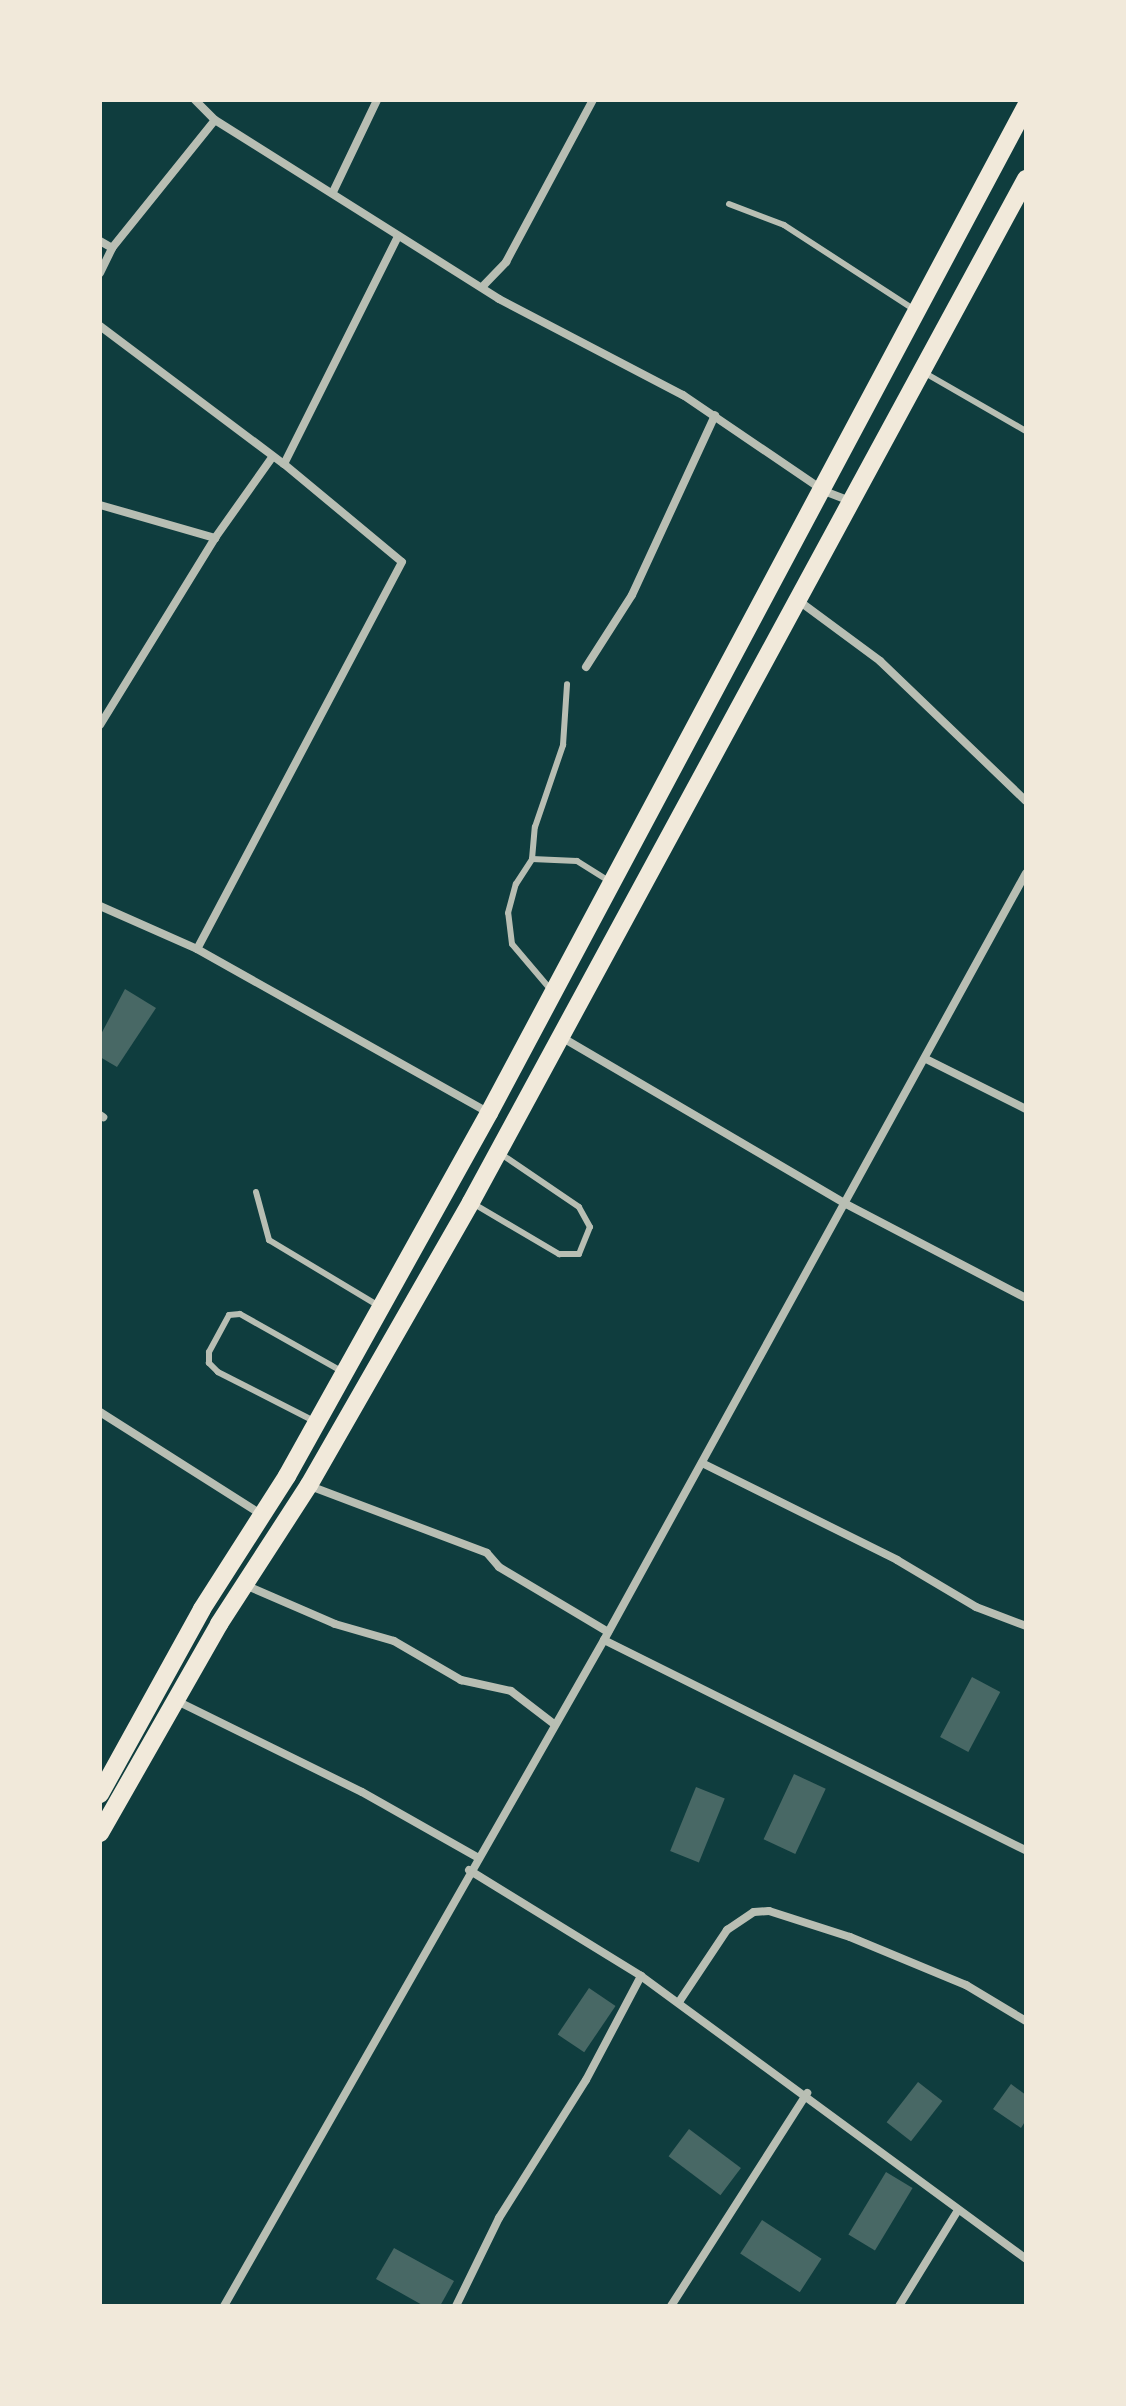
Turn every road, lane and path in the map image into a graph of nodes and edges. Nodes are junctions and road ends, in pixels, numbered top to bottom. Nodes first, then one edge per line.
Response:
1 (195, 100) edge
2 (377, 100) edge
3 (593, 100) edge
4 (1026, 106) edge
5 (215, 120) junction
6 (1026, 179) edge
7 (333, 192) junction
8 (729, 204) dead end
9 (398, 236) junction
10 (100, 241) edge
11 (112, 248) junction
12 (100, 273) edge
13 (484, 285) junction
14 (919, 312) junction
15 (100, 326) edge
16 (922, 371) junction
17 (715, 415) junction
18 (1026, 431) edge
19 (273, 456) junction
20 (284, 464) junction
21 (824, 491) junction
22 (851, 502) junction
23 (100, 505) edge
24 (215, 538) junction
25 (797, 599) junction
26 (586, 667) dead end
27 (567, 684) dead end
28 (100, 703) edge
29 (109, 709) junction
30 (100, 725) edge
31 (1026, 801) edge
32 (532, 859) junction
33 (1026, 873) edge
34 (613, 883) junction
35 (100, 906) edge
36 (197, 949) junction
37 (553, 993) junction
38 (563, 1038) junction
39 (926, 1059) junction
40 (1026, 1109) edge
41 (489, 1113) junction
42 (497, 1152) junction
43 (256, 1192) dead end
44 (471, 1202) junction
45 (846, 1204) junction
46 (1026, 1298) edge
47 (380, 1307) junction
48 (344, 1373) junction
49 (100, 1412) edge
50 (317, 1423) junction
51 (702, 1463) junction
52 (309, 1485) junction
53 (262, 1515) junction
54 (245, 1584) junction
55 (1026, 1626) edge
56 (606, 1636) junction
57 (174, 1700) junction
58 (554, 1724) junction
59 (100, 1794) edge
60 (100, 1833) edge
61 (1026, 1850) edge
62 (477, 1857) junction
63 (469, 1870) junction
64 (641, 1976) junction
65 (679, 2002) junction
66 (1026, 2021) edge
67 (807, 2093) junction
68 (958, 2210) junction
69 (1026, 2259) edge
70 (224, 2306) edge
71 (456, 2306) edge
72 (671, 2306) edge
73 (899, 2306) edge

1 - 5 street
2 - 7 street
3 - 13 street
4 - 14 highway
5 - 7 street
5 - 11 street
6 - 16 highway
7 - 9 street
8 - 14 lane
9 - 13 street
9 - 20 street
10 - 11 street
11 - 12 street
13 - 17 street
14 - 21 highway
15 - 19 street
16 - 18 lane
16 - 22 highway
17 - 21 street
17 - 26 street
19 - 20 street
19 - 24 street
20 - 36 street
21 - 22 street
21 - 34 highway
22 - 25 highway
23 - 24 street
24 - 29 street
25 - 31 street
25 - 38 highway
27 - 32 lane
28 - 29 street
29 - 30 street
32 - 34 lane
32 - 37 lane
33 - 39 street
34 - 37 highway
35 - 36 street
36 - 41 street
37 - 41 highway
38 - 42 highway
38 - 45 street
39 - 40 street
39 - 45 street
41 - 47 highway
42 - 44 highway
42 - 44 lane
43 - 47 lane
44 - 52 highway
45 - 46 street
45 - 51 street
47 - 48 highway
48 - 50 highway
48 - 50 lane
49 - 53 street
50 - 53 highway
51 - 55 street
51 - 56 street
52 - 54 highway
52 - 56 street
53 - 59 highway
54 - 57 highway
54 - 58 street
56 - 58 street
56 - 61 street
57 - 60 highway
57 - 62 street
58 - 62 street
62 - 63 street
63 - 64 street
63 - 70 street
64 - 65 street
64 - 71 street
65 - 66 street
65 - 67 street
67 - 68 street
67 - 72 street
68 - 69 street
68 - 73 street

